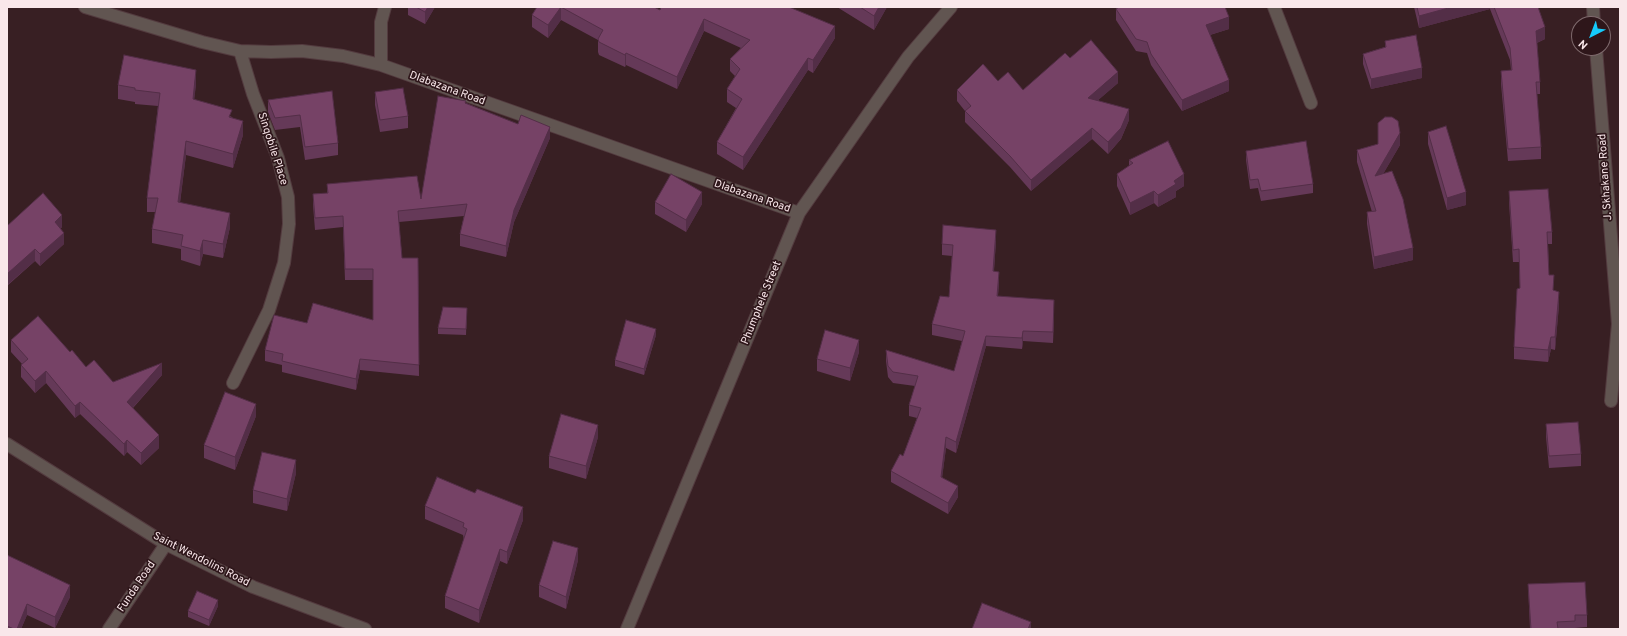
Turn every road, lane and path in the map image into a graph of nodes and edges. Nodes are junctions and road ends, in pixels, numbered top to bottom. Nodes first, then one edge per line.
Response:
1 (85, 7) edge
2 (384, 7) edge
3 (951, 7) edge
4 (1274, 7) edge
5 (240, 50) junction
6 (1597, 56) edge
7 (380, 65) junction
8 (1311, 103) dead end
9 (799, 213) junction
10 (1619, 324) edge
11 (233, 382) dead end
12 (1611, 401) dead end
13 (7, 444) edge
14 (166, 544) junction
15 (109, 629) edge
16 (365, 629) edge
17 (627, 629) edge

1 - 5 street, Dlabazana Road
2 - 7 street
3 - 9 street, Phumphele Street
4 - 8 street
5 - 7 street, Dlabazana Road
5 - 11 street, Sinqobile Place
6 - 10 street, J. Skhakane Road
7 - 9 street, Dlabazana Road
9 - 17 street, Phumphele Street
10 - 12 street, J. Skhakane Road
13 - 14 street, Saint Wendolins Road
14 - 15 street, Funda Road
14 - 16 street, Saint Wendolins Road

